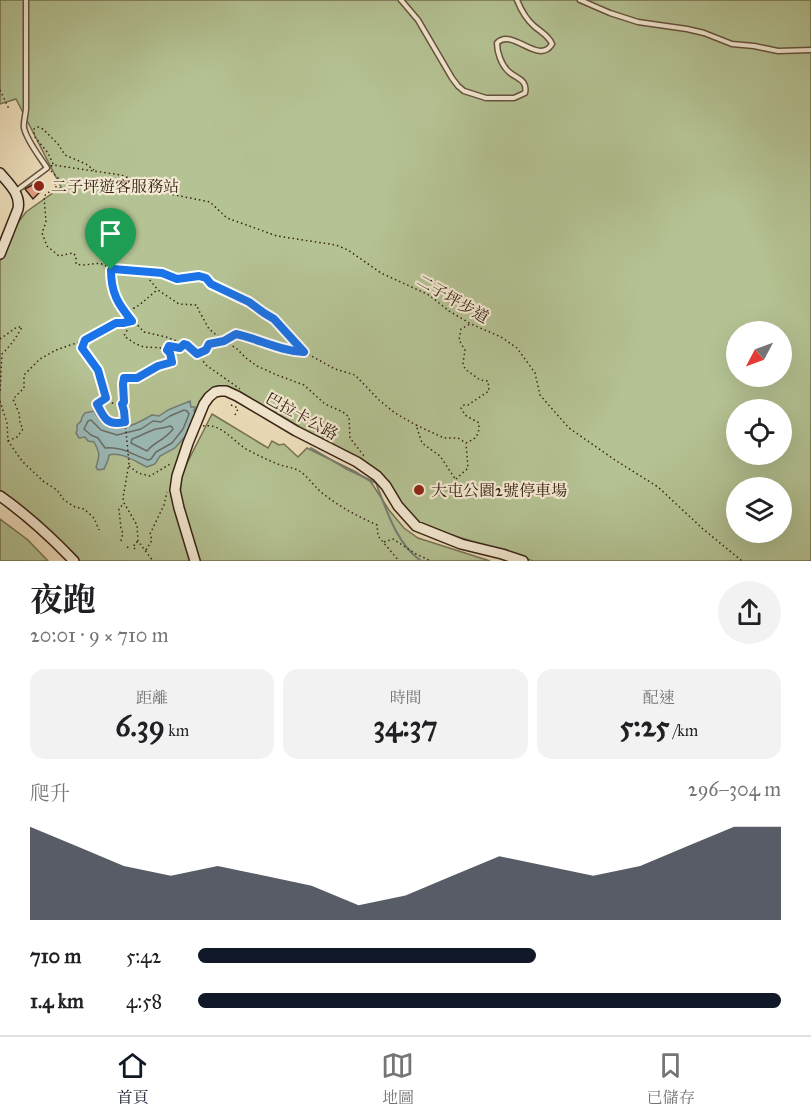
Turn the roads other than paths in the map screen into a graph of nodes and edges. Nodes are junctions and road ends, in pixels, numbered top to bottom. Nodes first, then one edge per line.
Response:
1 (26, 0) edge
2 (401, 0) edge
3 (517, 0) edge
4 (580, 0) edge
5 (811, 50) edge
6 (0, 173) edge
7 (15, 191) junction
8 (0, 254) edge
9 (0, 496) edge
10 (74, 561) edge
11 (195, 561) edge
12 (523, 561) edge

1 - 7 lane
2 - 3 lane
4 - 5 lane
6 - 7 main road
7 - 8 main road
9 - 10 main road
11 - 12 main road, 巴拉卡公路

